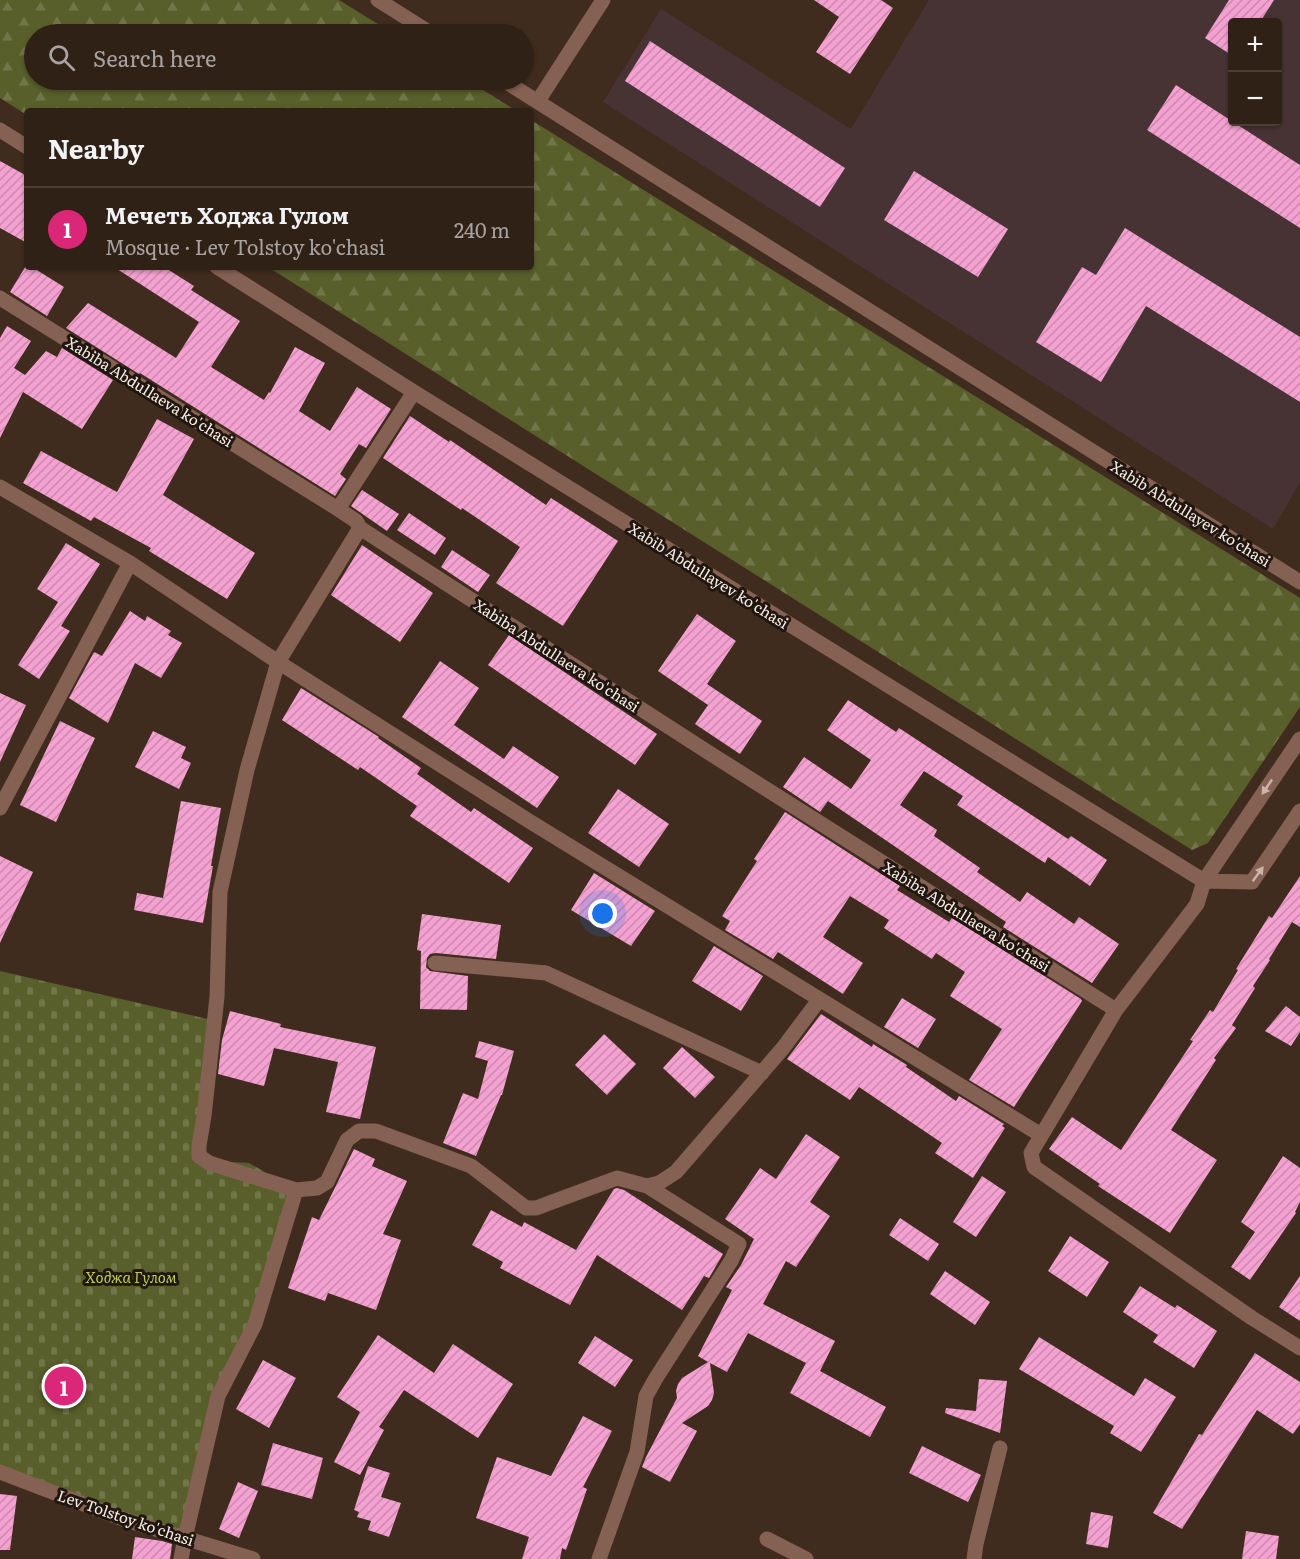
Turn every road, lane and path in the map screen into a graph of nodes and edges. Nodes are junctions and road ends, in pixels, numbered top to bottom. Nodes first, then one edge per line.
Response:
1 (378, 0) edge
2 (603, 0) edge
3 (416, 24) edge
4 (520, 90) edge
5 (538, 101) junction
6 (0, 130) edge
7 (24, 145) edge
8 (222, 270) edge
9 (2, 304) edge
10 (414, 392) junction
11 (0, 487) edge
12 (338, 509) junction
13 (360, 528) junction
14 (130, 563) junction
15 (1300, 582) edge
16 (278, 662) junction
17 (1300, 739) edge
18 (0, 808) edge
19 (1300, 810) edge
20 (1204, 881) junction
21 (435, 963) dead end
22 (819, 1000) junction
23 (1116, 1010) junction
24 (762, 1072) junction
25 (1041, 1135) junction
26 (647, 1186) junction
27 (296, 1190) junction
28 (1300, 1348) edge
29 (1000, 1448) dead end
30 (0, 1472) edge
31 (185, 1538) junction
32 (767, 1539) dead end
33 (181, 1559) edge
34 (253, 1559) edge
35 (599, 1559) edge
36 (806, 1559) edge
37 (974, 1559) edge

1 - 3 street
2 - 5 street
4 - 5 street, Xabib Abdullayev ko'chasi
5 - 15 street, Xabib Abdullayev ko'chasi
6 - 7 street
8 - 10 street, Xabib Abdullayev ko'chasi
9 - 12 street, Xabiba Abdullaeva ko'chasi
10 - 12 street
10 - 20 street, Xabib Abdullayev ko'chasi
11 - 14 street
12 - 13 street, Xabiba Abdullaeva ko'chasi
13 - 16 street
13 - 23 street, Xabiba Abdullaeva ko'chasi
14 - 16 street
14 - 18 street
16 - 22 street
16 - 27 street
17 -> 20 street
20 -> 19 street
20 - 23 street
21 - 24 street
22 - 24 street
22 - 25 street
23 - 25 street
24 - 26 street
25 - 28 street
26 - 27 street
26 - 35 street
27 - 31 street
29 - 37 street
30 - 31 street, Lev Tolstoy ko'chasi
31 - 33 street
31 - 34 street, Lev Tolstoy ko'chasi
32 - 36 street

